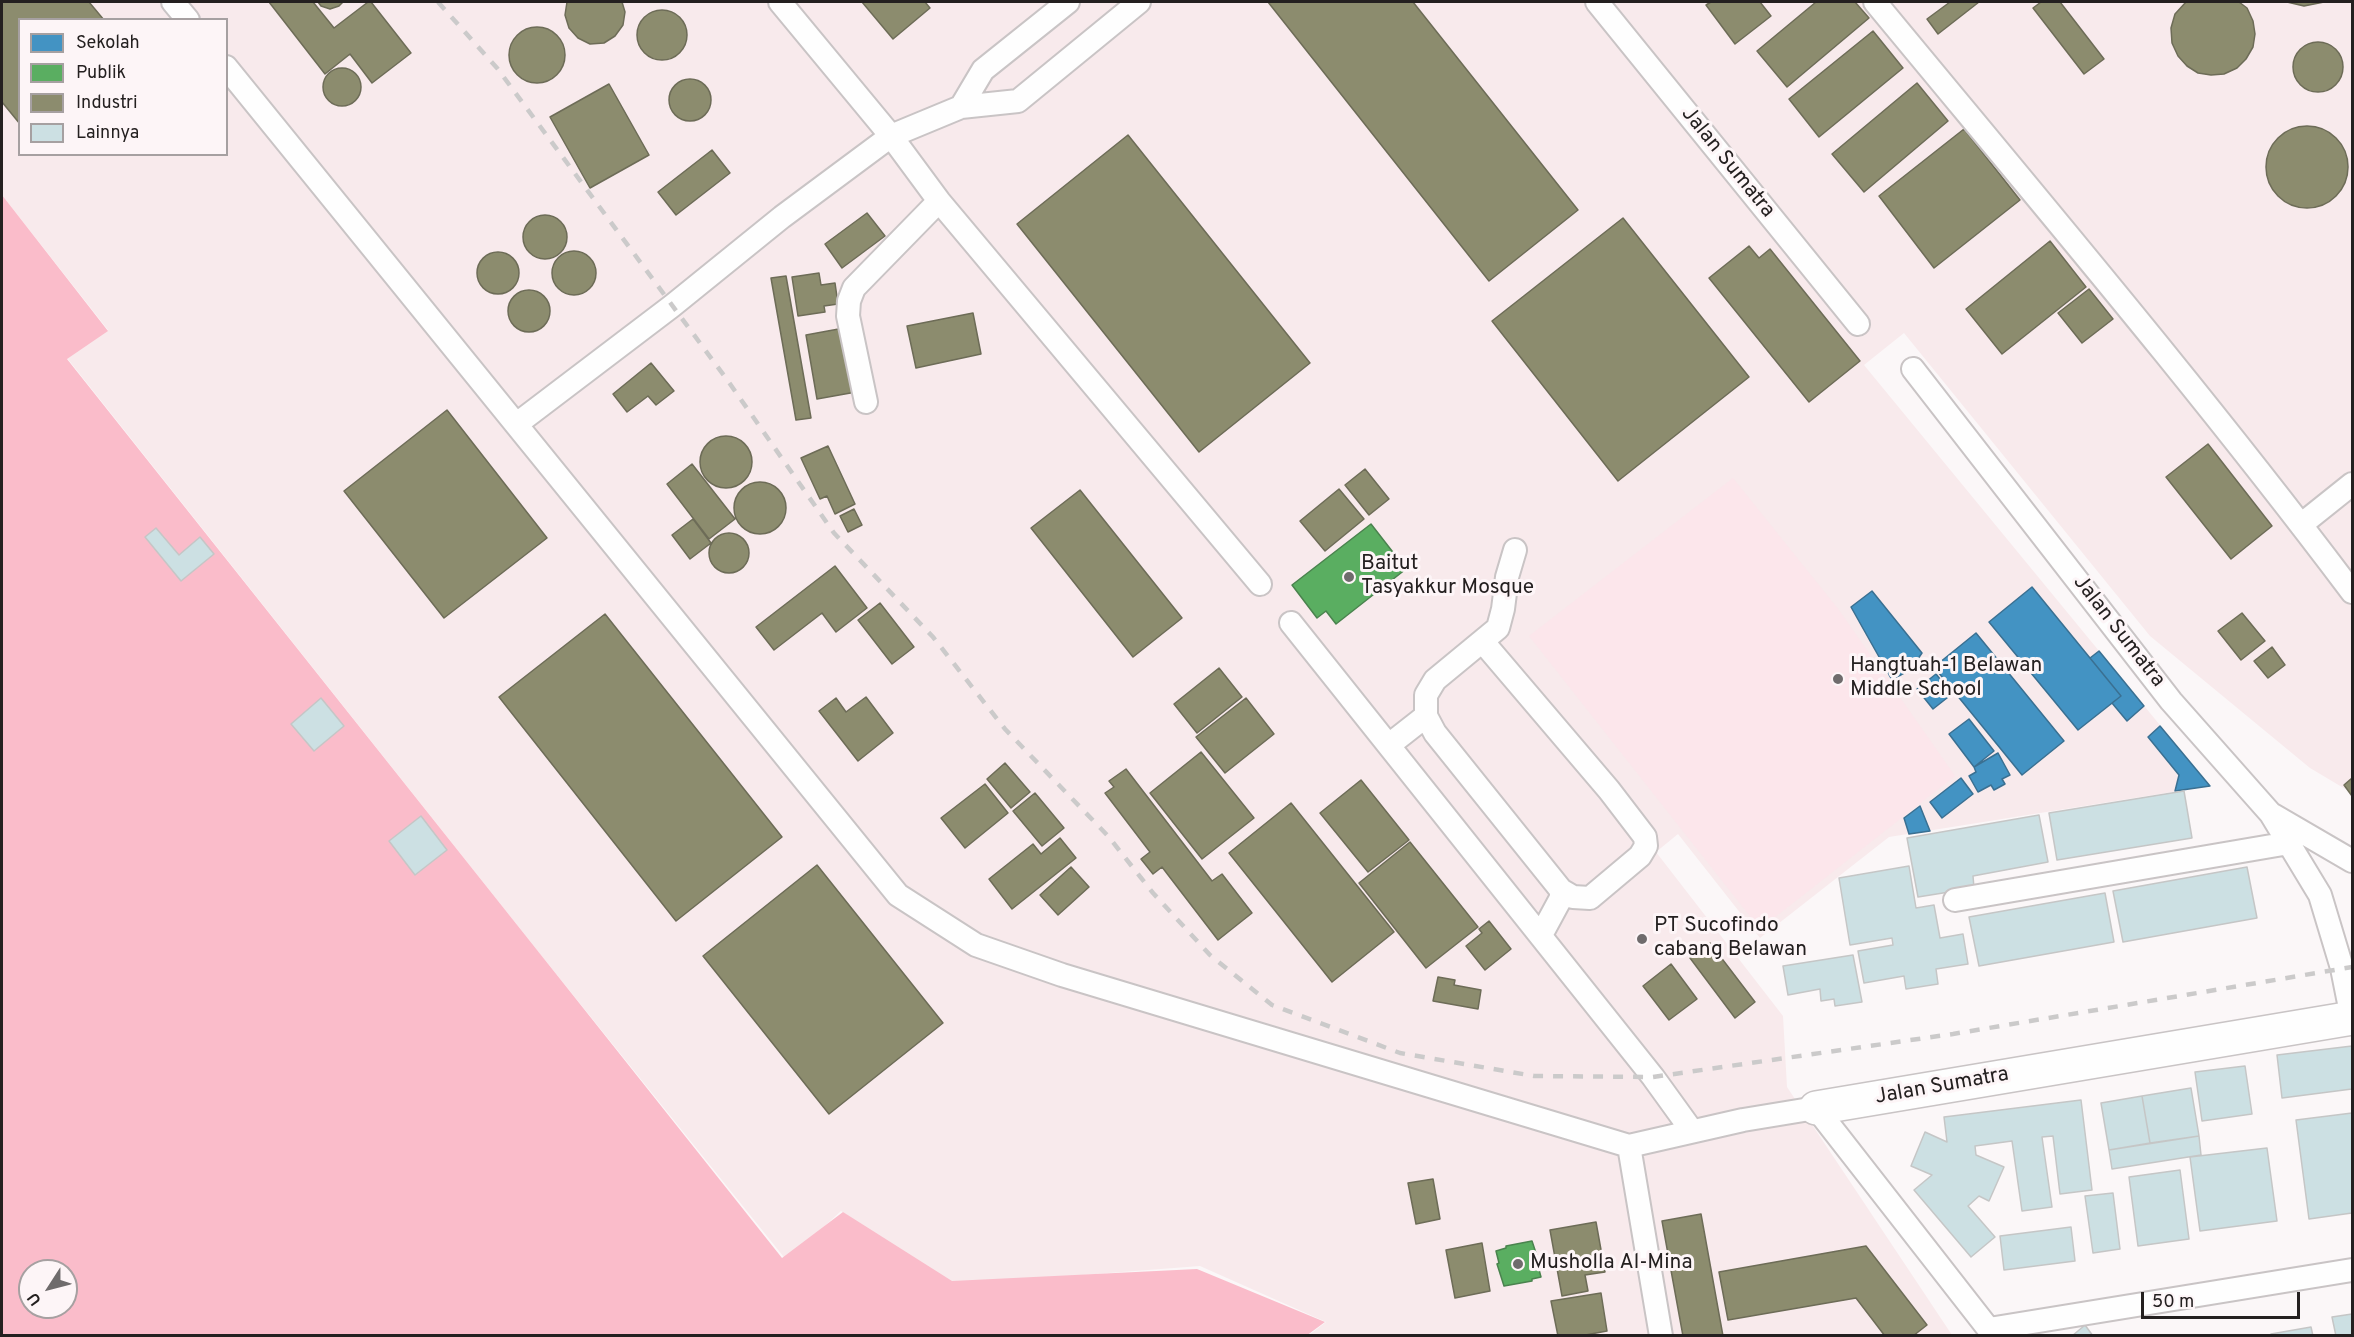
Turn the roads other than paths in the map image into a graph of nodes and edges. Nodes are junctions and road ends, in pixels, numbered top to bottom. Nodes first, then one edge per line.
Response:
1 (173, 2) edge
2 (780, 2) edge
3 (1068, 2) edge
4 (1139, 2) edge
5 (1597, 2) edge
6 (1875, 2) edge
7 (186, 18) edge
8 (228, 69) edge
9 (961, 107) junction
10 (891, 136) junction
11 (939, 201) junction
12 (1858, 324) dead end
13 (1913, 369) dead end
14 (866, 402) dead end
15 (518, 423) junction
16 (2352, 484) edge
17 (2302, 524) junction
18 (1515, 550) dead end
19 (1260, 584) dead end
20 (2352, 592) edge
21 (1291, 623) dead end
22 (1483, 642) junction
23 (1426, 716) junction
24 (1389, 745) junction
25 (2271, 814) junction
26 (2289, 843) junction
27 (2352, 861) edge
28 (1561, 890) junction
29 (1955, 900) dead end
30 (1541, 935) junction
31 (2352, 1018) edge
32 (1816, 1108) junction
33 (1692, 1131) junction
34 (1629, 1146) junction
35 (2352, 1270) edge
36 (1991, 1332) edge
37 (1661, 1335) edge

1 - 7 street
2 - 10 street
3 - 9 street
4 - 9 street
5 - 12 street, Jalan Sumatra
6 - 17 street
8 - 15 street
9 - 10 street
10 - 11 street
10 - 15 street
11 - 14 street
11 - 19 street
13 - 25 street, Jalan Sumatra
15 - 34 street
16 - 17 street
17 - 20 street
18 - 22 street
21 - 24 street
22 - 23 street
22 - 28 street
23 - 24 street
23 - 28 street
24 - 30 street
25 - 26 street, Jalan Sumatra
25 - 27 street
26 - 29 street
26 - 31 street, Jalan Sumatra
28 - 30 street
30 - 33 street
31 - 32 highway, Jalan Sumatra
32 - 33 street
32 - 36 street
33 - 34 street
34 - 37 street
35 - 36 street

